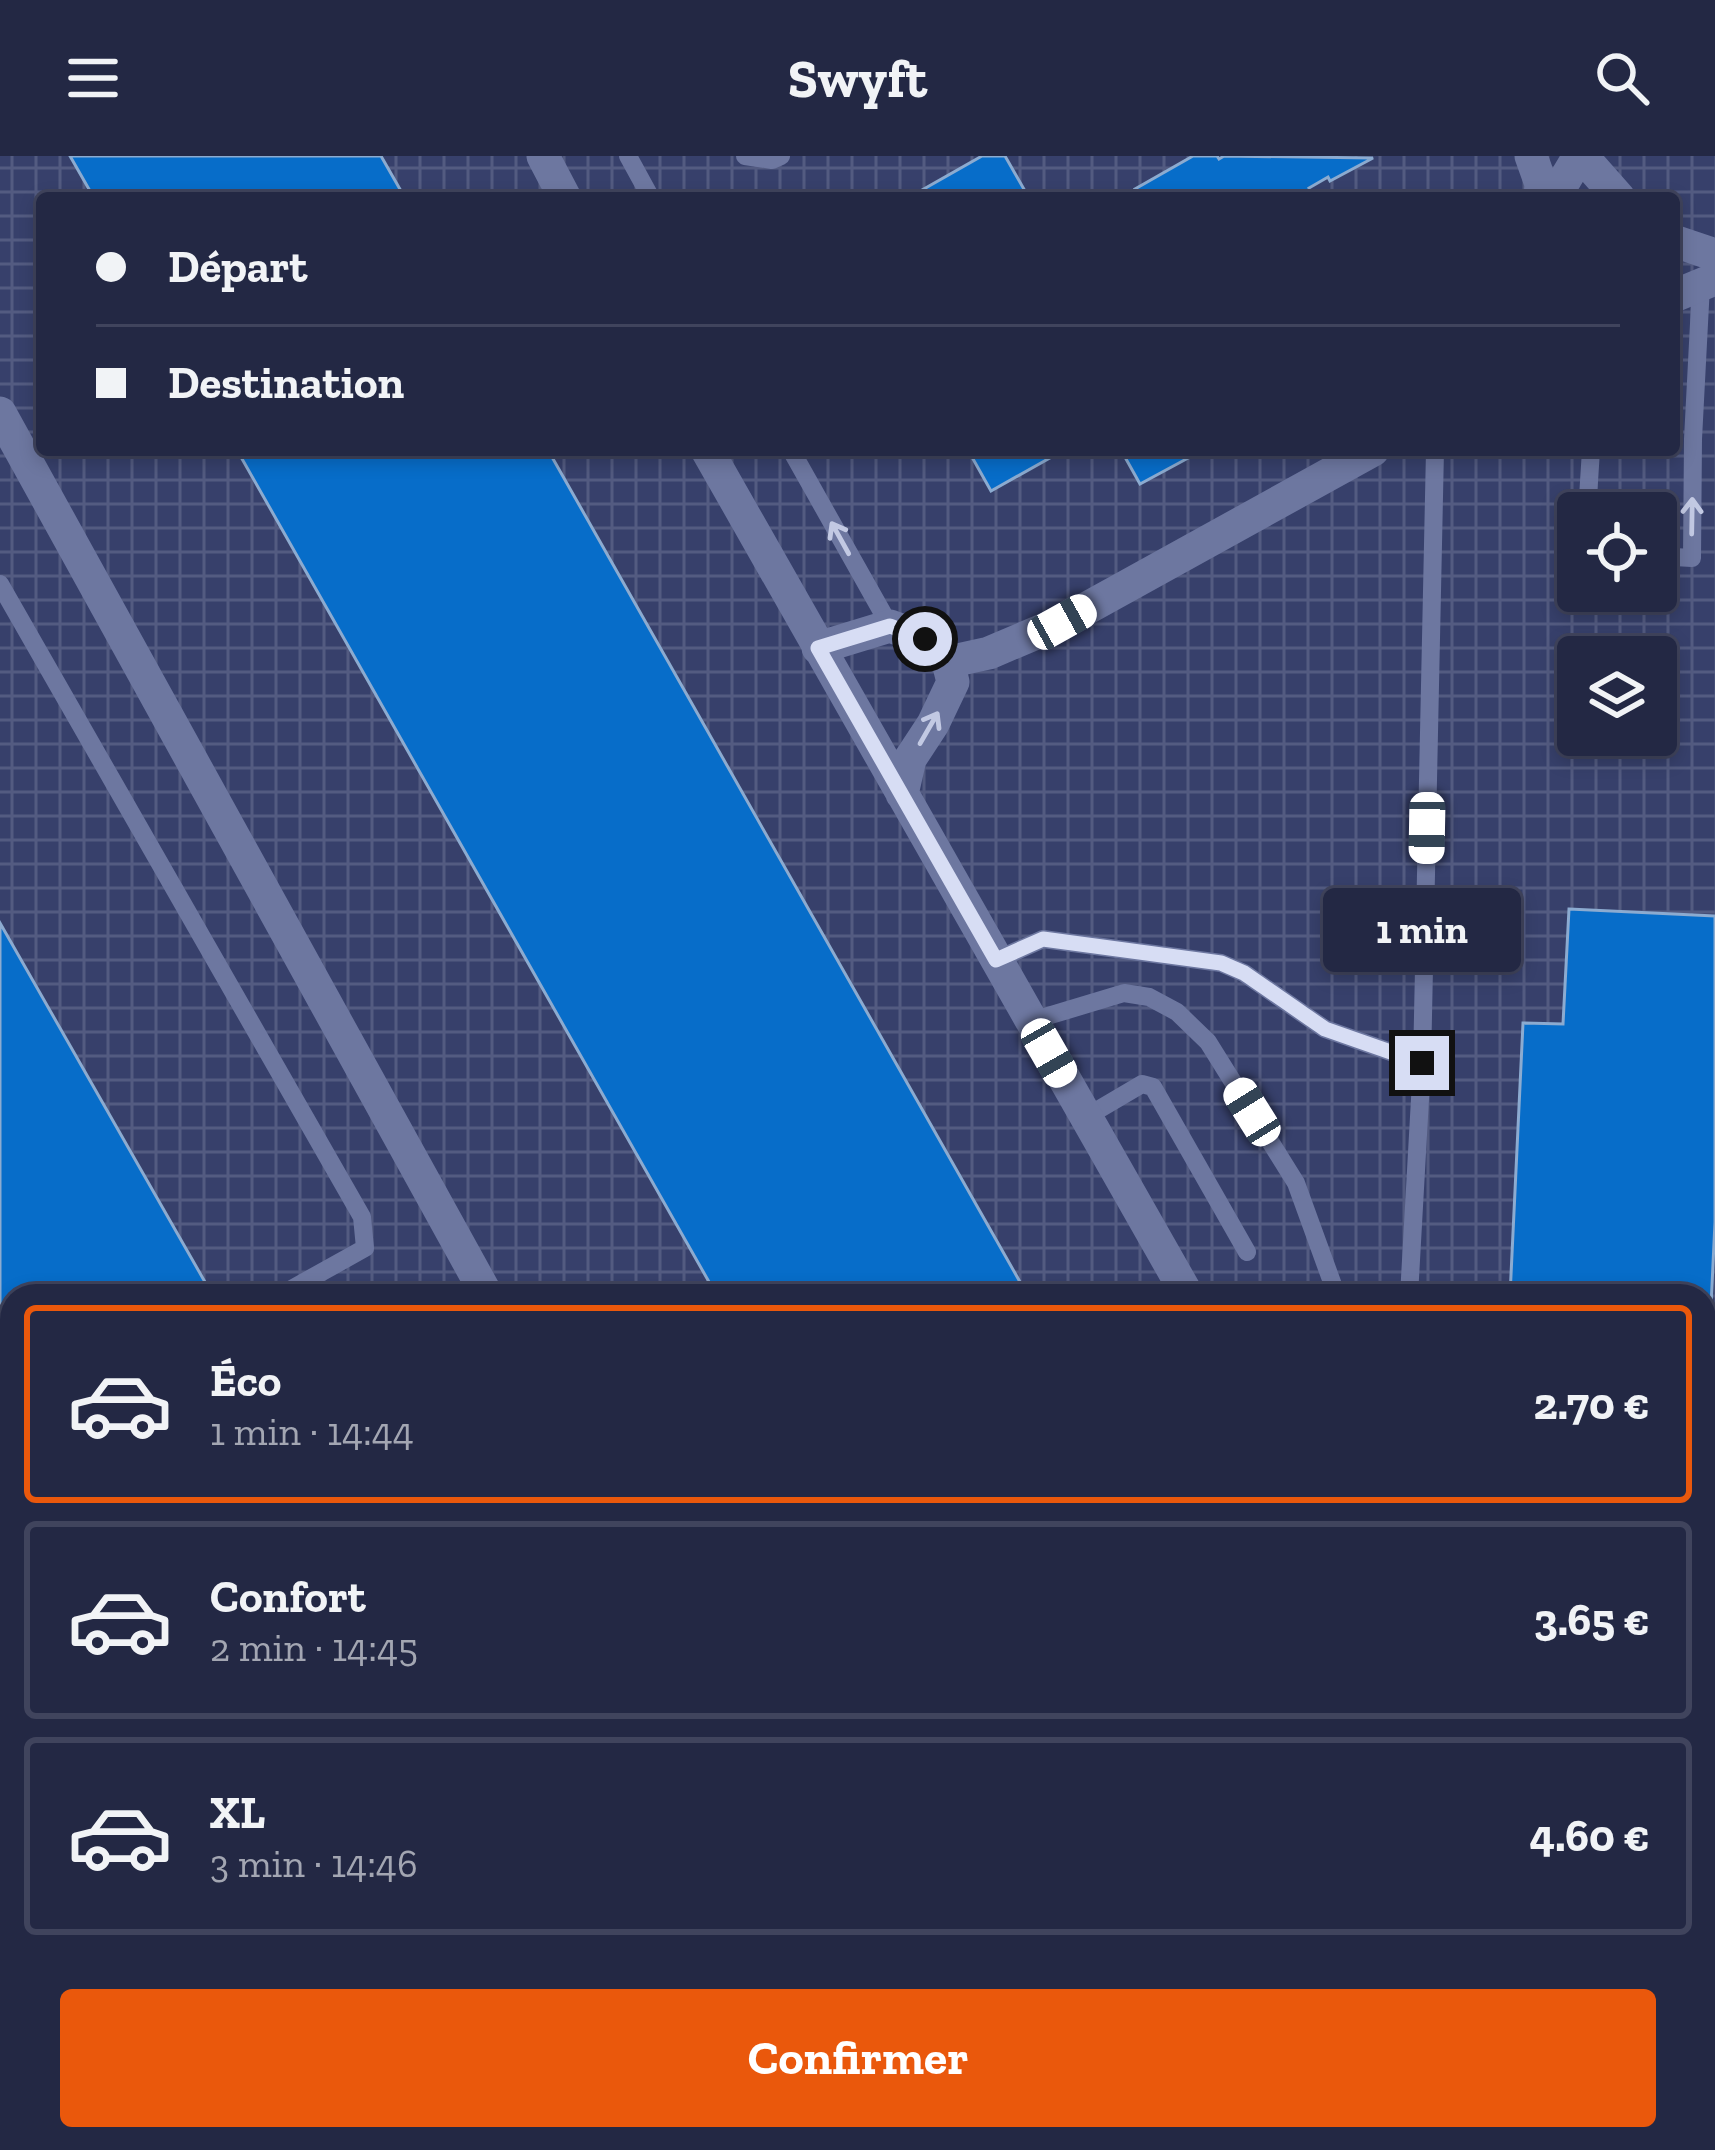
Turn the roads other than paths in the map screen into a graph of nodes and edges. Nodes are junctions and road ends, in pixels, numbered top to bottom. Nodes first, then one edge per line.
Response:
1 (543, 156) edge
2 (628, 156) edge
3 (745, 156) edge
4 (781, 156) edge
5 (1531, 156) edge
6 (1581, 156) edge
7 (562, 192) edge
8 (648, 192) edge
9 (1540, 192) edge
10 (1558, 192) edge
11 (1591, 192) edge
12 (1614, 192) edge
13 (1680, 249) edge
14 (1701, 279) edge
15 (0, 412) edge
16 (1683, 439) edge
17 (710, 456) edge
18 (794, 456) edge
19 (1362, 456) edge
20 (1435, 456) edge
21 (1591, 456) edge
22 (1588, 492) edge
23 (1677, 557) edge
24 (0, 584) edge
25 (890, 626) junction
26 (818, 648) junction
27 (948, 662) junction
28 (902, 794) junction
29 (996, 960) junction
30 (1031, 1021) junction
31 (1422, 1063) junction
32 (1086, 1117) junction
33 (1247, 1252) dead end
34 (300, 1284) edge
35 (481, 1284) edge
36 (1181, 1284) edge
37 (1333, 1284) edge
38 (1410, 1284) edge

1 - 7 street
2 - 8 lane
3 - 4 lane
5 - 9 street
6 - 10 street
6 - 11 street
6 - 12 street
13 - 14 street
14 - 16 lane
15 - 35 street
23 -> 16 lane
17 - 26 street
25 -> 18 lane
19 - 27 street
20 - 31 lane
21 - 22 lane
24 - 34 lane
25 - 26 street
25 - 27 street
26 - 28 street
28 -> 27 street
28 - 29 street
29 - 30 street
29 - 31 lane
30 - 32 street
30 - 37 lane
31 - 38 lane
32 - 33 lane
32 - 36 street

